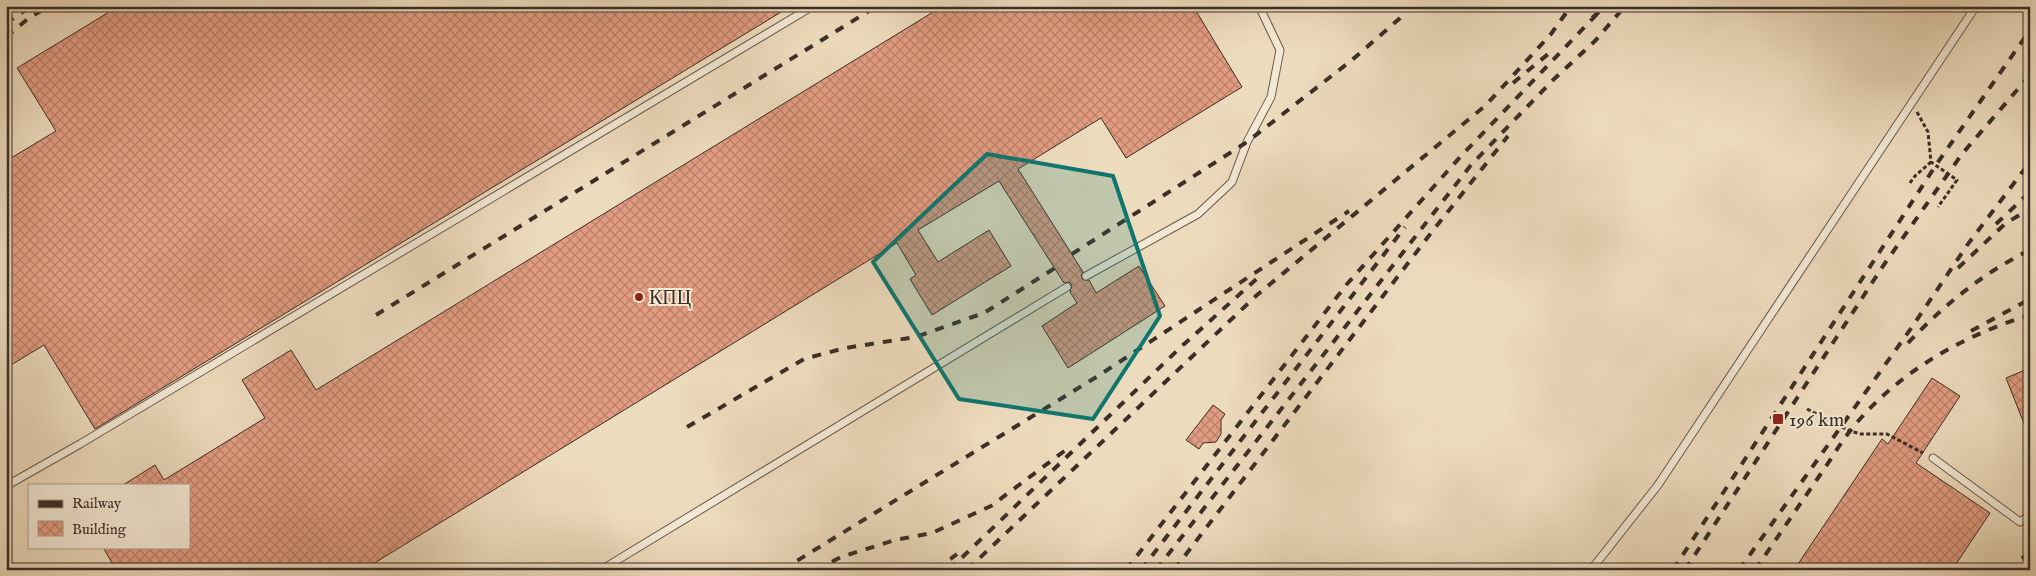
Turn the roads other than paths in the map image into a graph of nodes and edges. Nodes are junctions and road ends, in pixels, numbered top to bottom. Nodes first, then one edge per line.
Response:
1 (813, 6) edge
2 (1259, 6) edge
3 (1976, 6) edge
4 (1086, 276) dead end
5 (1067, 287) dead end
6 (1933, 458) road end
7 (6, 486) edge
8 (2030, 515) edge
9 (601, 570) edge
10 (1591, 570) edge

1 - 7 lane
2 - 4 lane
3 - 10 lane
5 - 9 lane
6 - 8 lane

